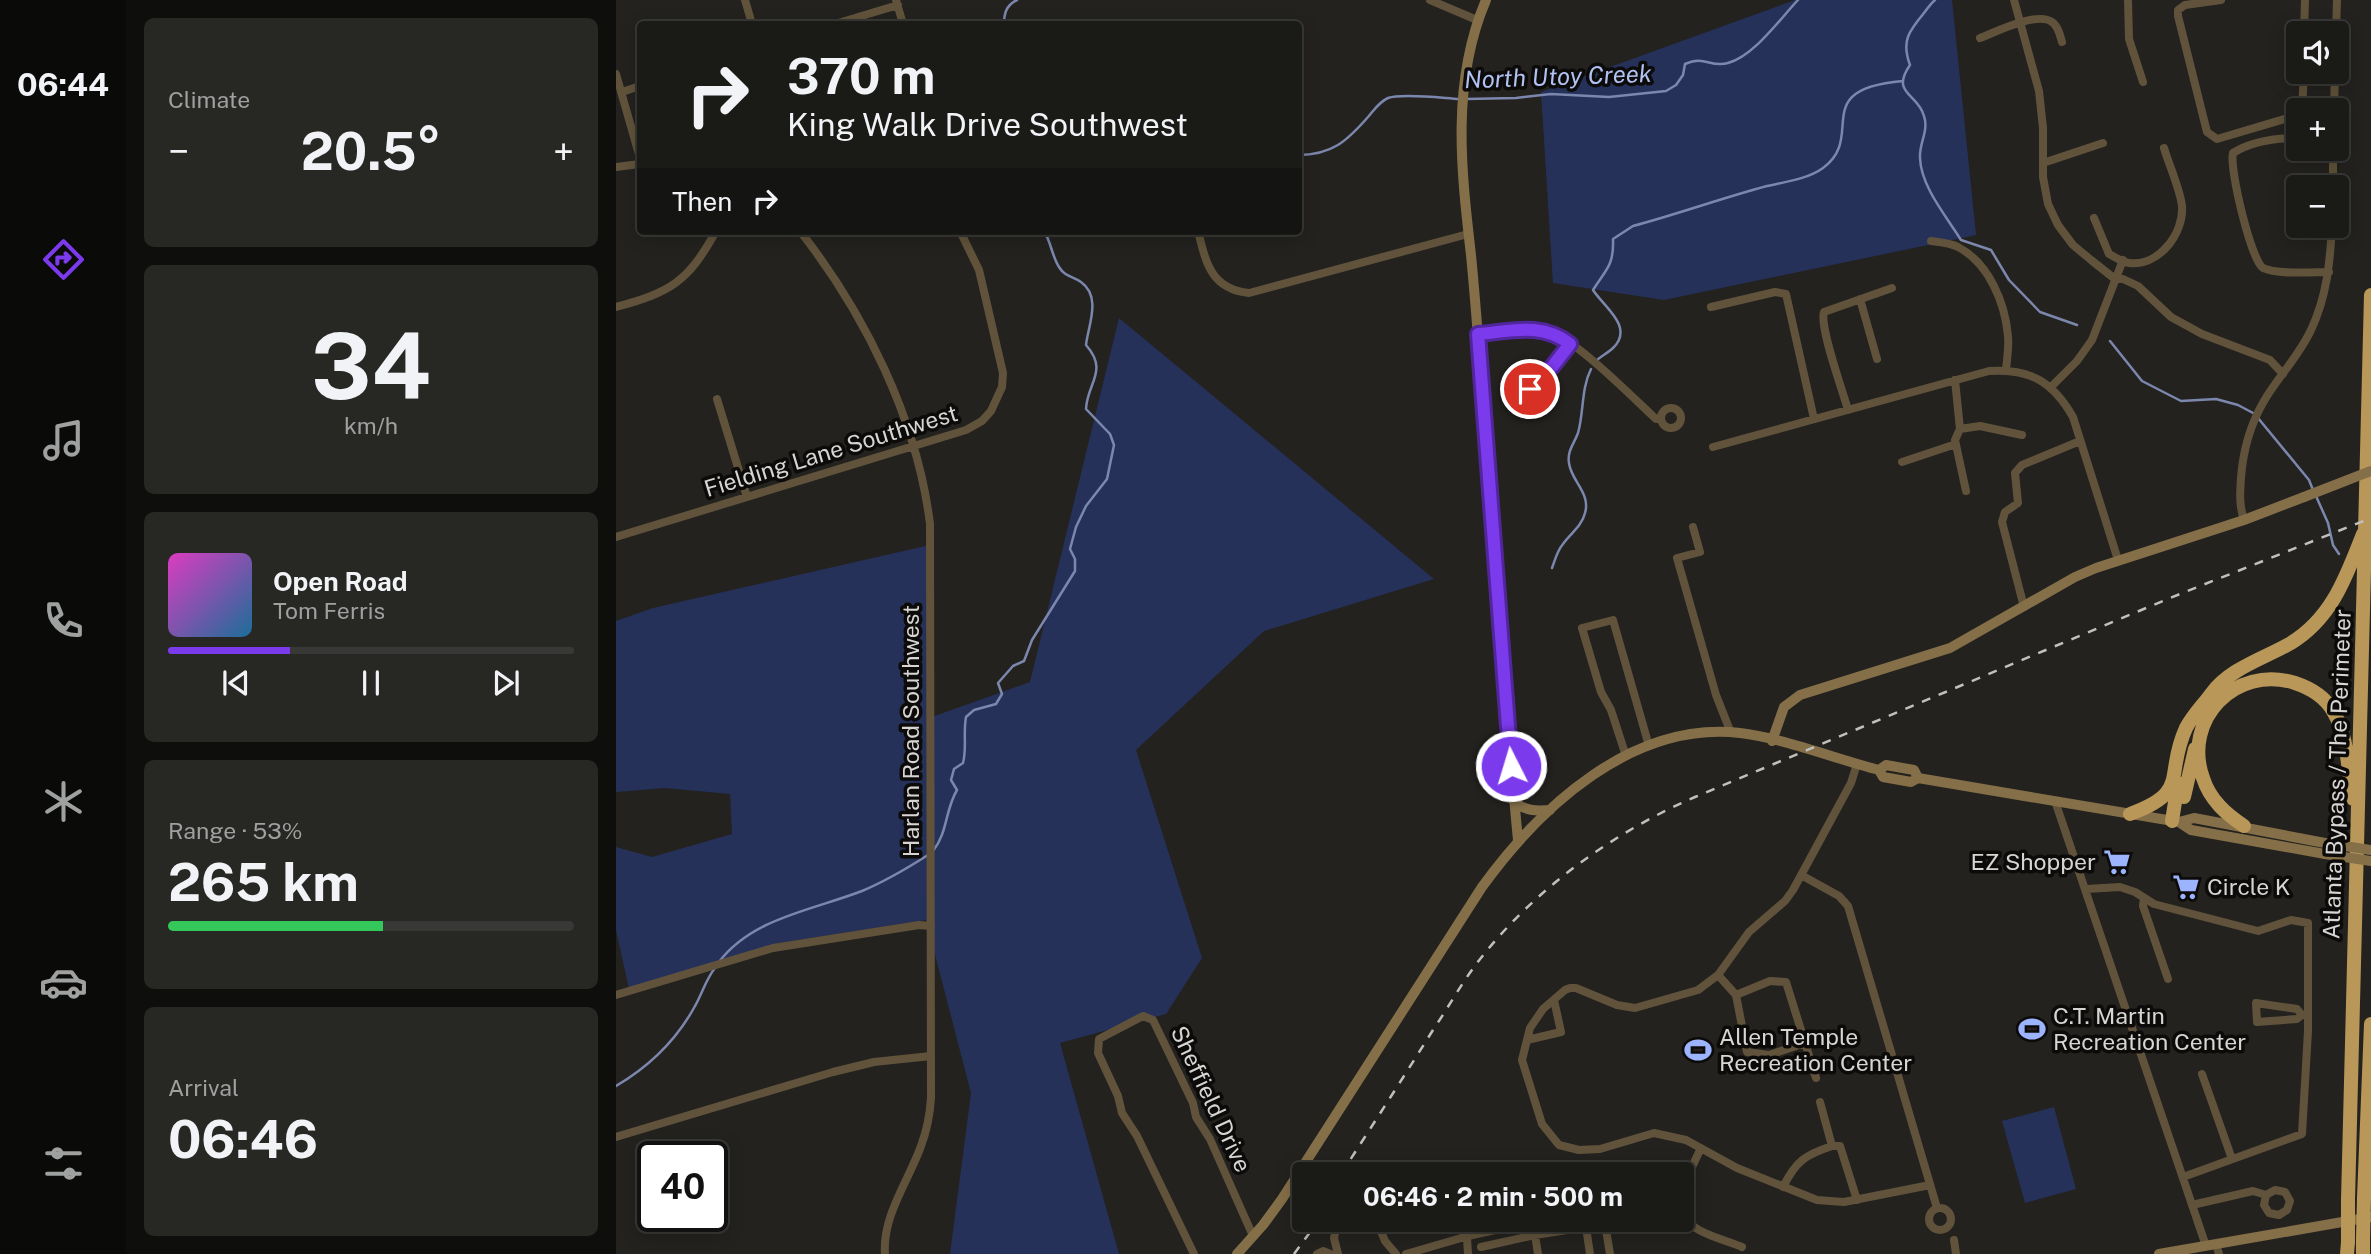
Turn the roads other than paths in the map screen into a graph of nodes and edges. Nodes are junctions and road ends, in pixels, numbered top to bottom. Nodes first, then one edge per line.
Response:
1 (745, 0) edge
2 (1430, 0) edge
3 (1486, 0) edge
4 (2014, 0) edge
5 (2128, 0) edge
6 (2221, 0) edge
7 (2305, 0) edge
8 (2337, 0) edge
9 (897, 2) edge
10 (1477, 20) junction
11 (751, 21) edge
12 (843, 21) edge
13 (902, 21) edge
14 (2305, 21) edge
15 (2336, 21) edge
16 (2020, 23) junction
17 (1980, 38) dead end
18 (2063, 42) dead end
19 (616, 74) edge
20 (2143, 82) dead end
21 (637, 87) edge
22 (621, 92) junction
23 (2286, 119) edge
24 (2286, 138) edge
25 (2103, 143) dead end
26 (637, 148) edge
27 (2164, 148) dead end
28 (2043, 163) junction
29 (637, 164) edge
30 (616, 167) edge
31 (2094, 218) dead end
32 (1468, 234) junction
33 (714, 235) edge
34 (803, 235) edge
35 (962, 235) edge
36 (1199, 235) edge
37 (2331, 238) edge
38 (1931, 241) dead end
39 (2123, 260) junction
40 (2329, 272) junction
41 (2115, 279) junction
42 (1892, 288) dead end
43 (2371, 295) edge
44 (1860, 299) junction
45 (616, 307) edge
46 (1711, 307) dead end
47 (1478, 334) junction
48 (1570, 344) junction
49 (1877, 359) dead end
50 (2006, 370) junction
51 (2283, 374) junction
52 (1955, 380) junction
53 (1532, 381) dead end
54 (2050, 387) junction
55 (717, 400) dead end
56 (1848, 410) junction
57 (1660, 419) dead end
58 (1814, 419) junction
59 (1960, 429) junction
60 (2022, 435) dead end
61 (2080, 441) junction
62 (1956, 444) junction
63 (913, 447) junction
64 (1713, 447) dead end
65 (1902, 462) dead end
66 (2371, 471) edge
67 (1966, 491) dead end
68 (747, 497) junction
69 (2244, 520) junction
70 (1693, 527) dead end
71 (2366, 527) junction
72 (616, 537) edge
73 (2118, 560) junction
74 (2024, 607) junction
75 (2203, 705) junction
76 (1731, 733) junction
77 (1772, 741) junction
78 (2197, 744) junction
79 (1648, 746) junction
80 (1626, 756) junction
81 (1857, 764) junction
82 (2055, 801) junction
83 (1514, 802) junction
84 (1550, 810) junction
85 (2130, 814) junction
86 (2357, 818) junction
87 (2175, 822) junction
88 (2244, 827) junction
89 (1518, 840) junction
90 (2325, 848) junction
91 (2371, 850) edge
92 (2371, 861) edge
93 (1801, 875) junction
94 (2086, 889) junction
95 (2144, 898) junction
96 (931, 926) junction
97 (1718, 975) junction
98 (2168, 979) dead end
99 (616, 995) edge
100 (1736, 995) junction
101 (1554, 1000) junction
102 (2305, 1015) junction
103 (2371, 1024) edge
104 (1527, 1040) junction
105 (1805, 1043) junction
106 (931, 1056) junction
107 (2202, 1074) dead end
108 (1816, 1078) dead end
109 (1819, 1102) dead end
110 (616, 1137) edge
111 (1832, 1146) junction
112 (1701, 1148) junction
113 (2232, 1159) junction
114 (1694, 1163) edge
115 (2183, 1177) junction
116 (1930, 1185) junction
117 (1783, 1187) junction
118 (2266, 1195) dead end
119 (1857, 1200) junction
120 (2192, 1205) junction
121 (1937, 1208) dead end
122 (2371, 1217) edge
123 (1694, 1226) edge
124 (1335, 1232) edge
125 (1381, 1232) edge
126 (1468, 1232) edge
127 (1486, 1232) edge
128 (1536, 1232) edge
129 (1554, 1232) edge
130 (1587, 1232) edge
131 (1606, 1232) edge
132 (1535, 1235) junction
133 (1254, 1236) junction
134 (1468, 1236) junction
135 (1954, 1240) dead end
136 (1481, 1247) dead end
137 (1742, 1247) dead end
138 (2363, 1247) edge
139 (2214, 1248) edge
140 (2348, 1248) edge
141 (886, 1254) edge
142 (1194, 1254) edge
143 (1237, 1254) edge
144 (1317, 1254) edge
145 (1330, 1254) edge
146 (1338, 1254) edge
147 (1396, 1254) edge
148 (1406, 1254) edge
149 (1468, 1254) edge
150 (1538, 1254) edge
151 (1590, 1254) edge
152 (1610, 1254) edge
153 (1956, 1254) edge
154 (2160, 1254) edge

1 - 11 street
2 - 10 street
3 - 10 street
4 - 16 street
5 - 20 street
6 - 23 street
7 - 14 street
8 - 15 street
9 - 12 street
9 - 13 street
10 - 32 street
16 - 17 street
16 - 18 street
16 - 28 street
19 - 22 street
21 - 22 street
22 - 26 street
24 - 40 street
25 - 28 street
27 - 39 street
28 - 41 street
29 - 30 street
31 - 39 street
32 - 36 street
32 - 47 street
33 - 45 street
34 - 63 street, Harlan Road Southwest
35 - 63 street, Fielding Lane Southwest
37 - 40 street
38 - 50 street
39 - 41 street
40 - 51 street
41 - 51 street
41 - 54 street
42 - 44 street
43 - 71 highway, Atlanta Bypass / The Perimeter
44 - 49 street
44 - 56 street
46 - 58 street
47 - 48 street
47 - 83 street
48 - 53 street
48 - 57 street
50 - 52 street
50 - 54 street
51 - 69 street
52 - 56 street
52 - 59 street
54 - 61 street
55 - 68 street
56 - 58 street
58 - 64 street
59 - 60 street
59 - 62 street
61 - 73 street
61 - 74 street
62 - 65 street
62 - 67 street
63 - 68 street, Fielding Lane Southwest
63 - 96 street, Harlan Road Southwest
66 - 69 street, bridge
68 - 72 street, Fielding Lane Southwest
69 - 73 street
70 - 76 street
71 - 75 highway
71 - 86 highway, Atlanta Bypass / The Perimeter
73 - 74 street
74 - 77 street
75 - 85 highway
75 - 87 highway
76 - 77 street
76 - 79 street
77 - 81 street
78 - 86 highway
78 - 87 highway
78 - 88 highway
79 - 80 street
79 - 80 street
80 - 84 street
81 - 82 street
81 - 93 street
82 - 85 street
82 - 94 street
83 - 84 street
83 - 89 street
84 - 89 street
85 - 87 street
86 - 140 highway, Atlanta Bypass / The Perimeter, bridge
87 - 88 street
87 - 90 street
88 - 90 street
89 - 133 street
90 - 91 street, bridge
90 - 92 street, bridge
93 - 97 street
93 - 116 street
94 - 95 street
94 - 115 street
95 - 98 street
95 - 102 street
96 - 99 street
96 - 106 street, Harlan Road Southwest
97 - 100 street
97 - 101 street
100 - 105 street
100 - 105 street
101 - 104 street
101 - 104 street
102 - 102 street
102 - 113 street
103 - 138 highway, bridge
104 - 112 street
105 - 108 street
106 - 110 street
106 - 141 street, Harlan Road Southwest
107 - 113 street
109 - 111 street
111 - 117 street
111 - 119 street
112 - 114 street
112 - 117 street
113 - 115 street
115 - 120 street
116 - 119 street
116 - 121 street
117 - 119 street
118 - 120 street
120 - 139 street
122 - 139 street
123 - 137 street
124 - 146 street
125 - 147 street
126 - 134 street
127 - 134 street
128 - 132 street
129 - 132 street
130 - 151 street
131 - 152 street
132 - 136 street
132 - 150 street
133 - 142 street, Sheffield Drive
133 - 143 street
134 - 148 street
134 - 149 street
135 - 153 street
139 - 154 street
144 - 145 street

